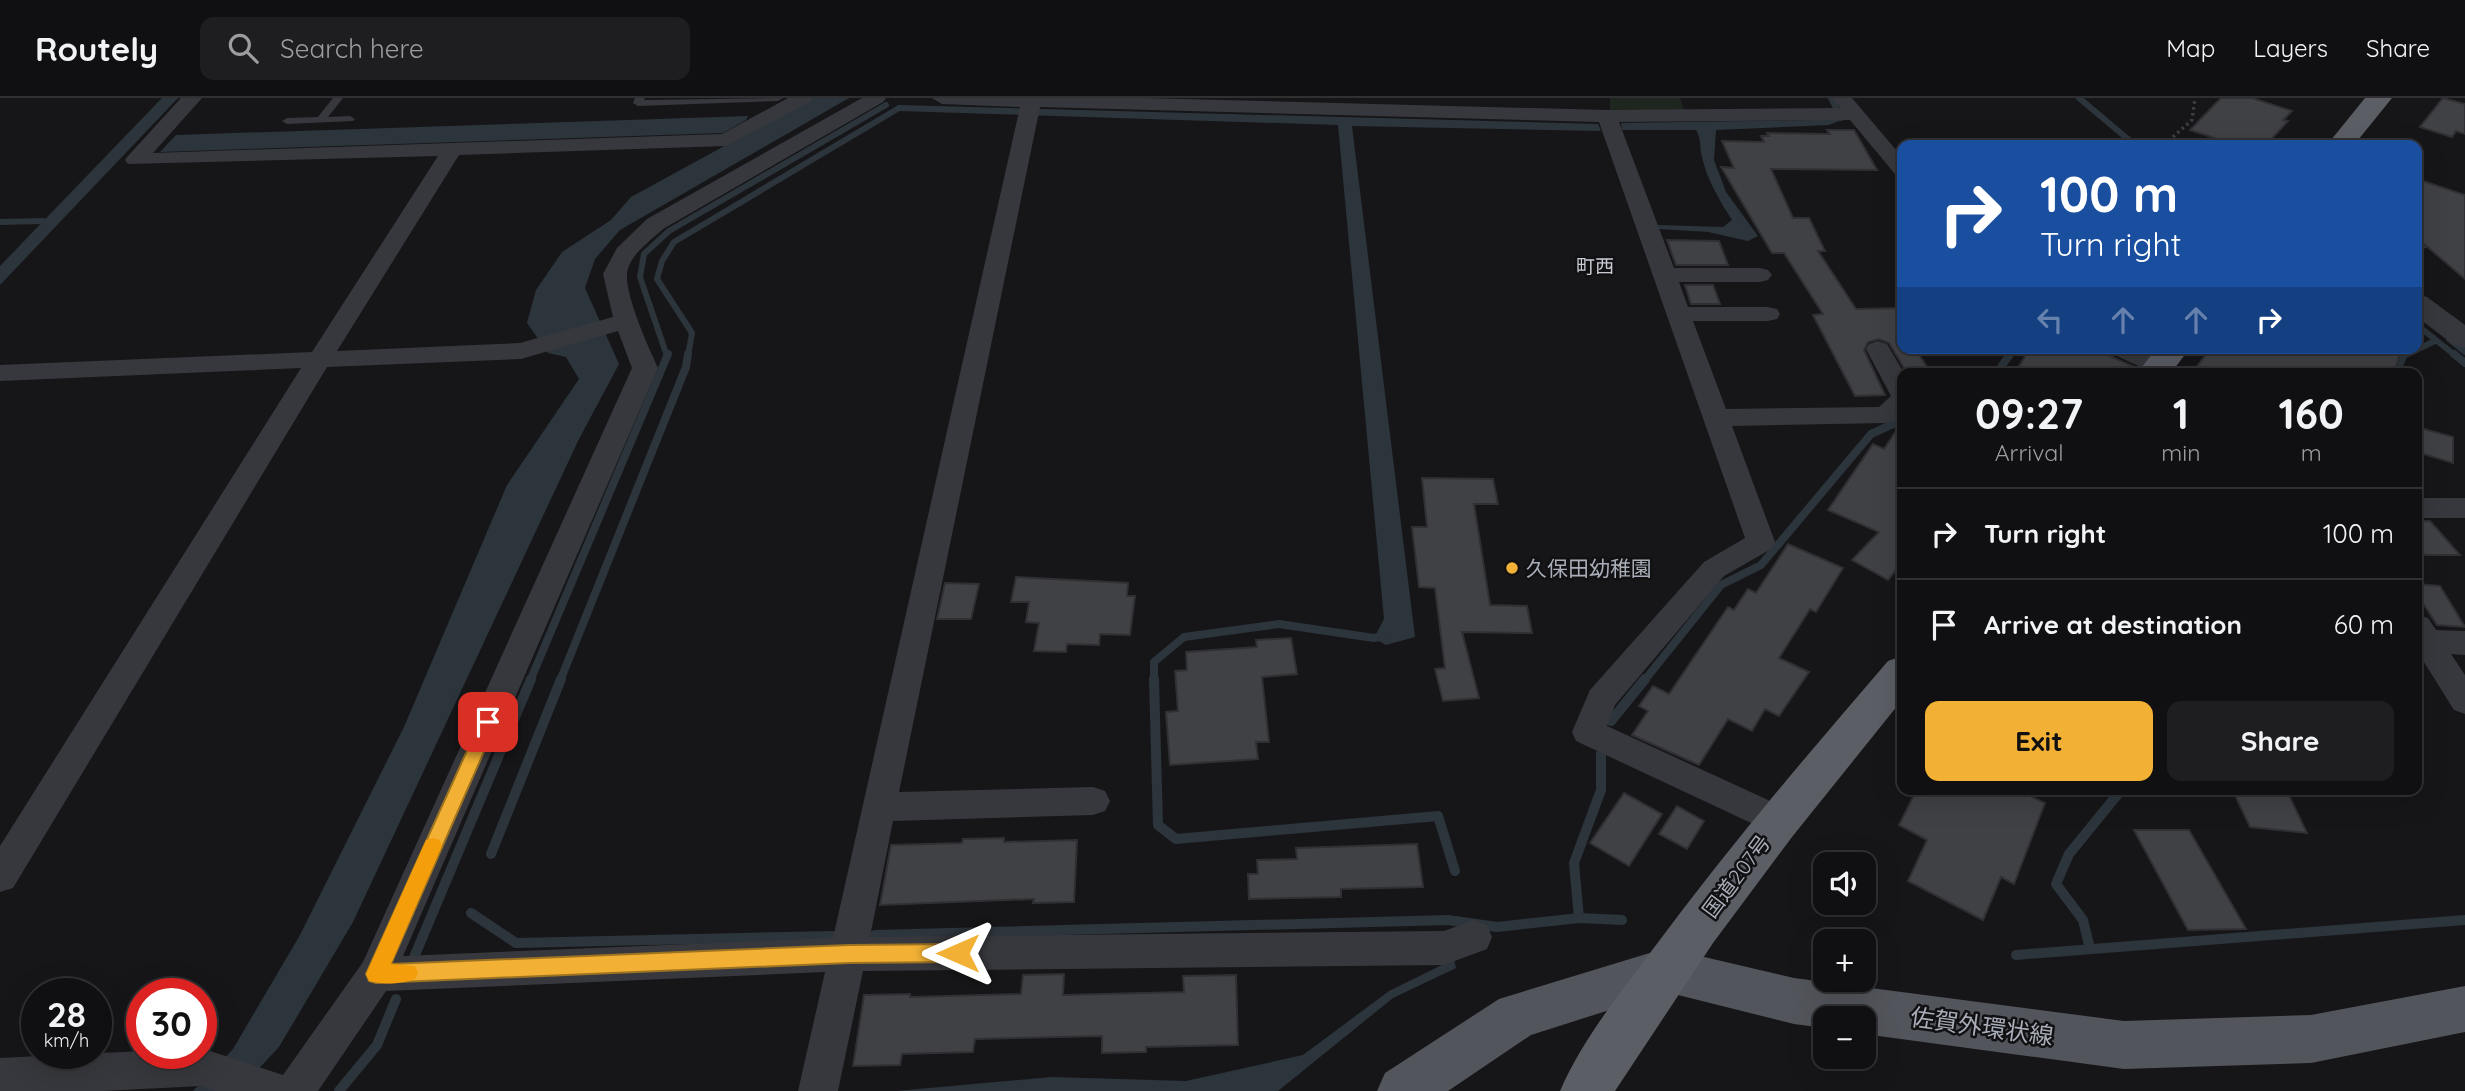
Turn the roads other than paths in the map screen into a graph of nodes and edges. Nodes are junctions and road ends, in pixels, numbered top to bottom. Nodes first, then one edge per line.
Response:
1 (192, 98) edge
2 (338, 98) edge
3 (640, 98) edge
4 (778, 98) edge
5 (803, 98) edge
6 (876, 98) edge
7 (942, 98) edge
8 (2379, 98) edge
9 (1372, 104) edge
10 (1030, 107) junction
11 (1843, 108) edge
12 (351, 119) dead end
13 (321, 120) junction
14 (287, 121) dead end
15 (1610, 124) junction
16 (2344, 140) edge
17 (453, 149) junction
18 (1897, 165) edge
19 (1665, 275) junction
20 (1760, 275) dead end
21 (2422, 307) edge
22 (1679, 314) junction
23 (1768, 314) dead end
24 (626, 321) junction
25 (2465, 339) edge
26 (1878, 349) dead end
27 (2138, 354) edge
28 (319, 360) junction
29 (2162, 362) edge
30 (0, 373) edge
31 (1897, 384) edge
32 (1897, 405) edge
33 (1714, 418) junction
34 (2422, 508) edge
35 (2465, 508) edge
36 (2422, 633) edge
37 (2465, 643) edge
38 (1897, 678) edge
39 (2465, 701) edge
40 (1093, 801) dead end
41 (881, 807) junction
42 (1778, 820) junction
43 (0, 877) edge
44 (1474, 937) dead end
45 (849, 954) junction
46 (1666, 970) junction
47 (376, 974) junction
48 (2465, 1009) edge
49 (0, 1077) edge
50 (276, 1089) edge
51 (818, 1091) edge
52 (1402, 1091) edge
53 (1586, 1091) edge

1 - 17 street
2 - 13 lane
3 - 4 lane
5 - 17 street
6 - 24 street
7 - 10 street
8 - 16 highway
9 - 10 street
9 - 15 street
10 - 41 street
11 - 15 street
11 - 18 street
12 - 13 lane
13 - 14 lane
15 - 19 street
17 - 28 street
19 - 20 street
19 - 22 street
21 - 25 street
22 - 23 street
22 - 33 street
24 - 28 street
24 - 47 street
26 - 31 street
27 - 29 street
28 - 30 street
28 - 43 street
32 - 33 street
33 - 42 street
34 - 35 street
36 - 37 street
36 - 39 street
38 - 42 highway, 国道207号
40 - 41 street
41 - 45 street
42 - 46 highway, 国道207号
44 - 45 street
45 - 47 street
45 - 51 street
46 - 48 main road, 佐賀外環状線
46 - 52 main road
46 - 53 highway, 国道207号
47 - 50 street
49 - 50 street

